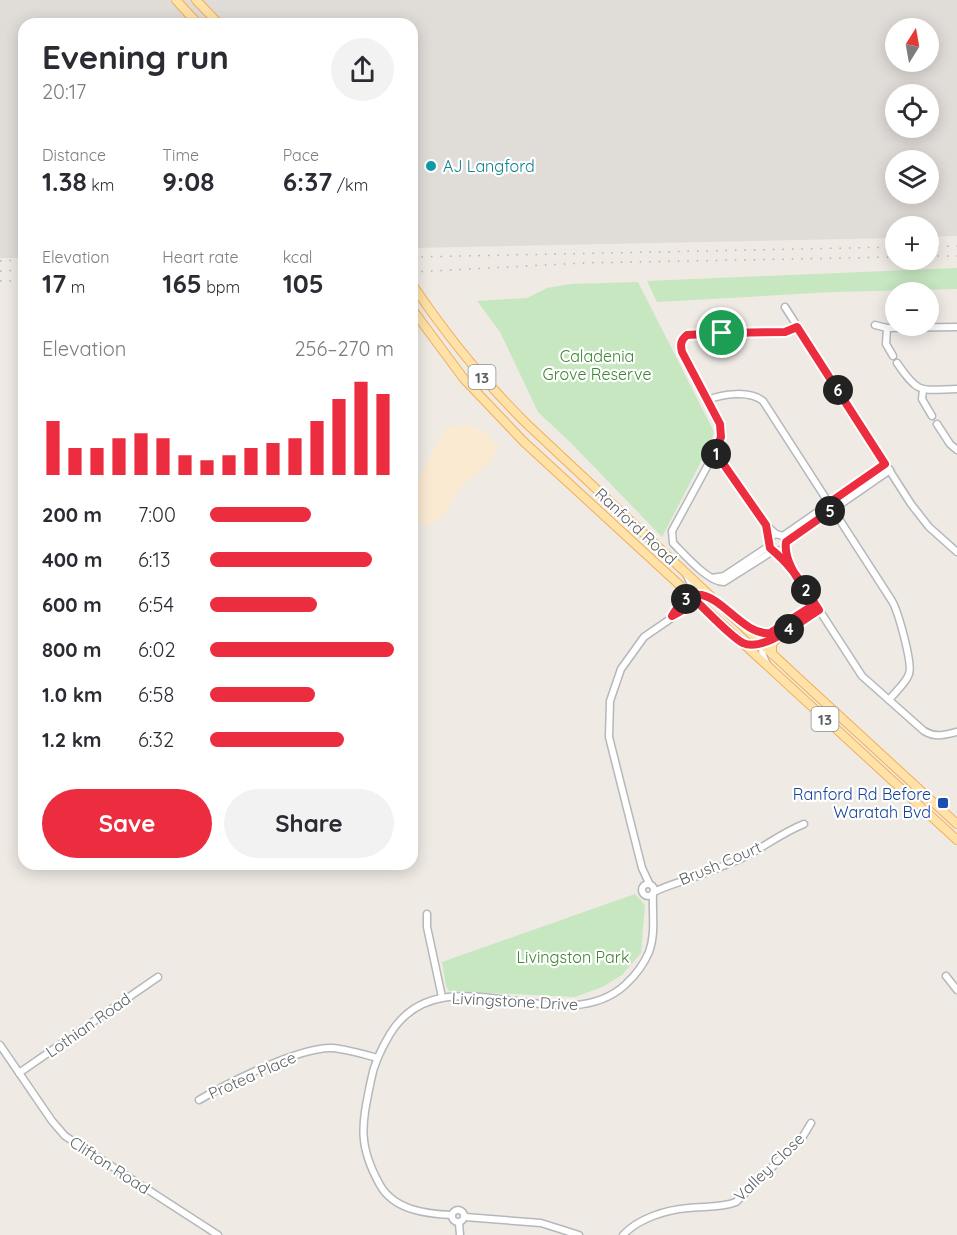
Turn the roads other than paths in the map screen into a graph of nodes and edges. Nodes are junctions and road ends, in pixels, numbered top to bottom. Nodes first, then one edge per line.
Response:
1 (176, 0) edge
2 (196, 0) edge
3 (192, 18) edge
4 (213, 18) edge
5 (418, 292) edge
6 (785, 307) dead end
7 (418, 317) edge
8 (875, 325) dead end
9 (797, 327) junction
10 (939, 327) edge
11 (957, 327) edge
12 (885, 328) edge
13 (886, 336) edge
14 (957, 389) edge
15 (923, 390) junction
16 (707, 400) junction
17 (932, 416) dead end
18 (937, 424) dead end
19 (957, 450) edge
20 (715, 452) junction
21 (710, 460) junction
22 (723, 464) junction
23 (885, 464) junction
24 (890, 470) junction
25 (831, 506) junction
26 (766, 525) junction
27 (783, 540) junction
28 (772, 547) junction
29 (957, 552) edge
30 (790, 566) junction
31 (684, 570) junction
32 (691, 598) junction
33 (714, 598) junction
34 (815, 604) junction
35 (819, 610) junction
36 (732, 615) junction
37 (770, 633) junction
38 (782, 633) junction
39 (743, 643) junction
40 (762, 644) junction
41 (772, 655) junction
42 (770, 668) junction
43 (889, 700) junction
44 (957, 732) edge
45 (804, 824) dead end
46 (957, 824) edge
47 (957, 840) edge
48 (642, 868) junction
49 (642, 887) junction
50 (652, 888) junction
51 (644, 895) junction
52 (652, 909) junction
53 (427, 914) dead end
54 (946, 976) dead end
55 (158, 977) dead end
56 (957, 990) edge
57 (442, 997) junction
58 (0, 1045) edge
59 (377, 1058) junction
60 (19, 1073) junction
61 (199, 1100) dead end
62 (811, 1123) dead end
63 (452, 1215) junction
64 (465, 1218) junction
65 (459, 1222) junction
66 (218, 1235) edge
67 (460, 1235) edge
68 (579, 1235) edge
69 (623, 1235) edge

1 - 3 main road
2 - 4 main road
5 - 31 main road, Ranford Road / 13
6 - 9 street
7 - 32 main road, Ranford Road / 13
8 - 12 street
9 - 16 street
9 - 23 street
10 - 11 street
13 - 15 street
14 - 15 street
15 - 17 street
16 - 20 street
16 - 25 street
18 - 19 street
20 - 21 street
20 - 22 street
21 - 22 street
21 - 28 street
22 - 26 street
23 - 24 street
23 - 25 street
24 - 25 street
24 - 29 street
25 - 27 street
25 - 43 street
26 - 27 street
26 - 28 street
27 - 28 street
27 - 28 street
27 - 30 street
28 - 30 street
30 - 34 street
31 - 32 street
31 - 33 main road, Ranford Road / 13
32 - 33 street
32 - 39 main road, Ranford Road / 13
32 - 48 street, Livingstone Drive
33 - 36 main road, Ranford Road / 13
34 - 35 street
34 - 37 street
35 - 38 street
35 - 43 street
36 - 37 main road
36 - 40 main road, Ranford Road / 13
37 - 40 street
38 - 40 street
38 - 41 main road
39 - 40 street
39 - 42 main road, Ranford Road / 13
40 - 41 main road, Ranford Road / 13
40 - 42 street
41 - 46 main road, Ranford Road / 13
42 - 47 main road, Ranford Road / 13
43 - 44 street
45 - 50 street, Brush Court
48 - 49 street, Livingstone Drive
48 - 50 street, Livingstone Drive
49 - 50 street
49 - 51 street, Livingstone Drive
50 - 51 street
50 - 52 street, Livingstone Drive
51 - 52 street
52 - 57 street, Livingstone Drive
53 - 57 street
54 - 56 street
55 - 60 street, Lothian Road
57 - 59 street, Livingstone Drive
58 - 60 street, Clifton Road
59 - 61 street, Protea Place
59 - 63 street, Livingstone Drive
60 - 66 street, Clifton Road
62 - 69 street, Valley Close
63 - 64 street
63 - 65 street
64 - 65 street
64 - 68 street
65 - 67 street

